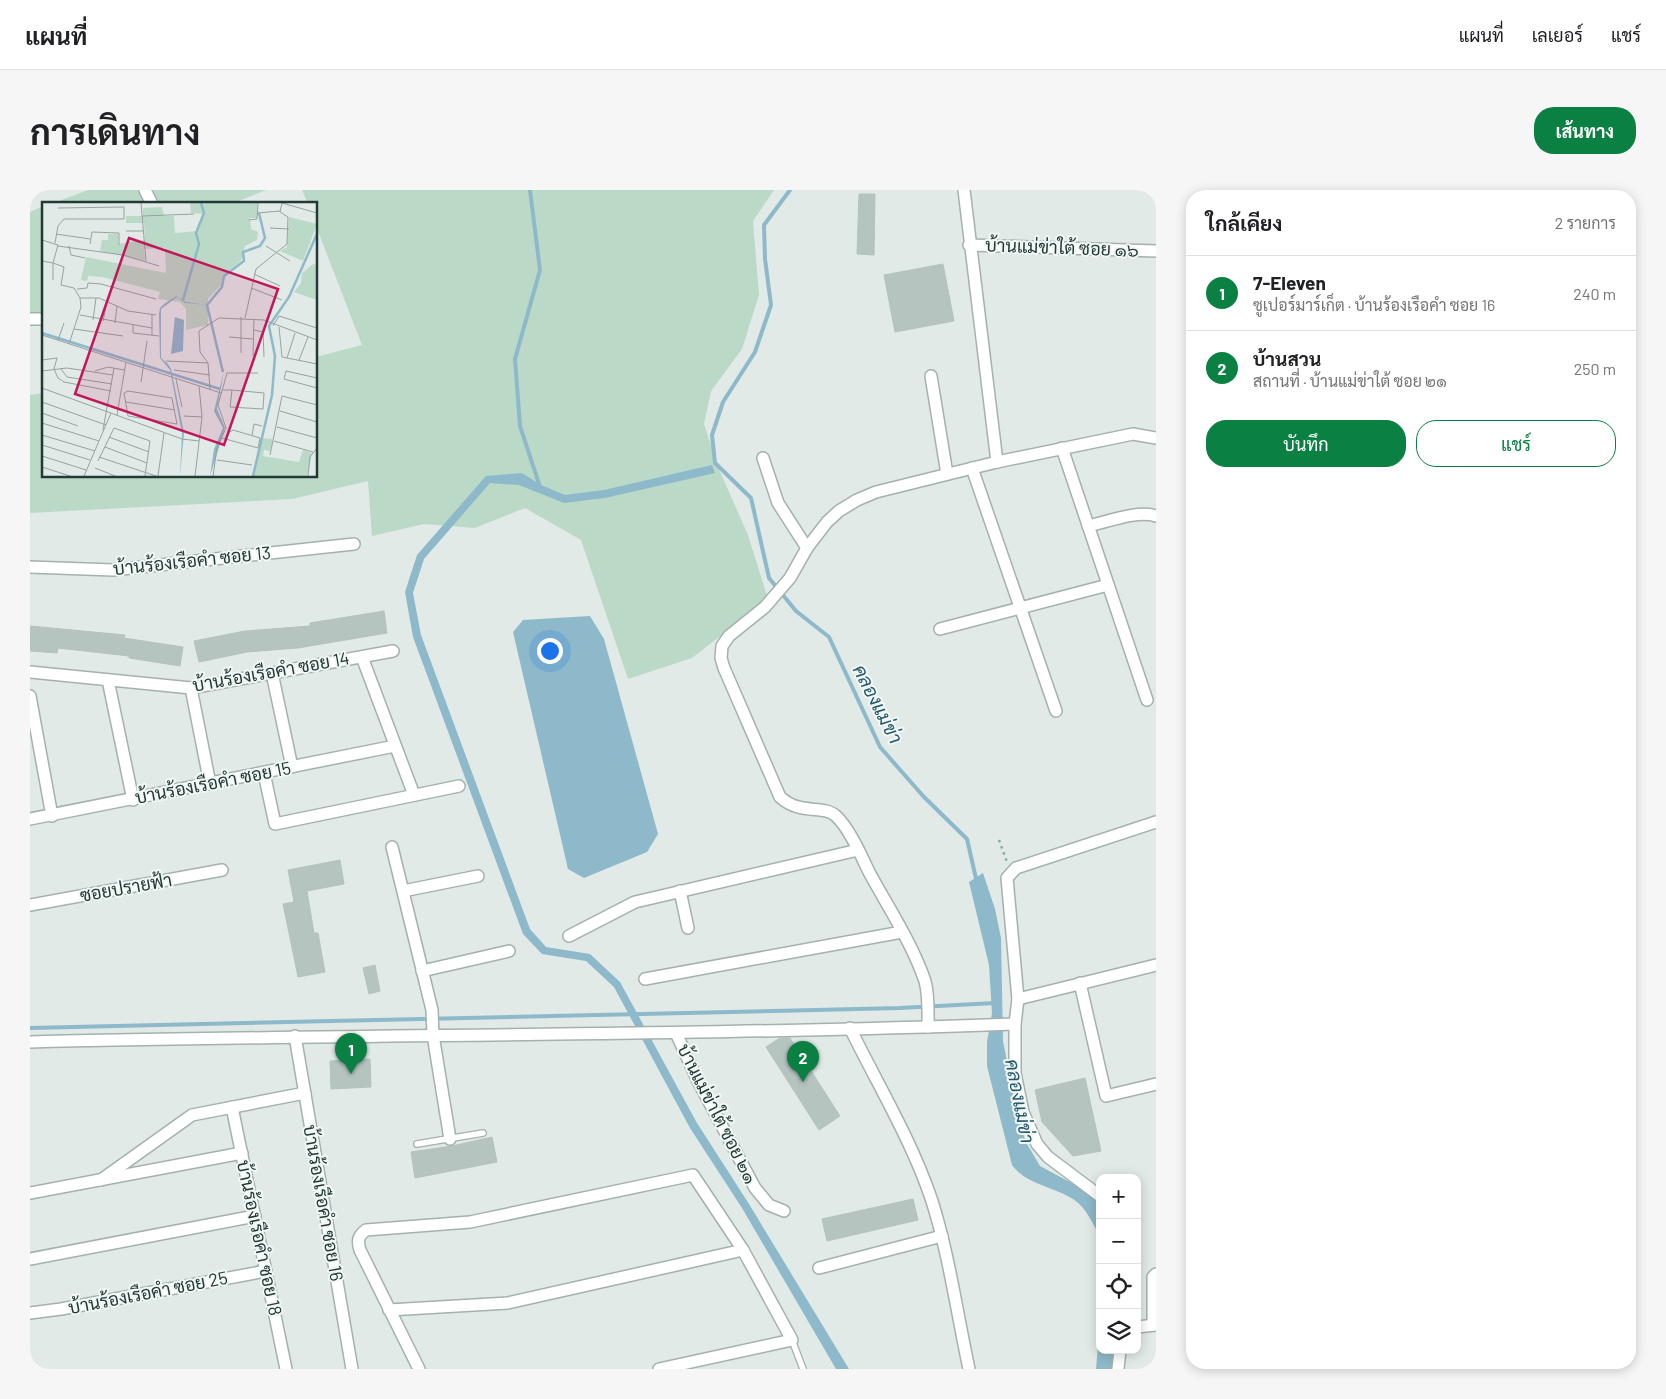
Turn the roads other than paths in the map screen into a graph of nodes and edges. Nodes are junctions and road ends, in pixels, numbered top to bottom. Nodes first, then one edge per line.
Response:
1 (146, 190) edge
2 (964, 190) edge
3 (151, 202) edge
4 (969, 245) junction
5 (1156, 251) edge
6 (931, 376) dead end
7 (1156, 438) edge
8 (1062, 448) junction
9 (763, 458) dead end
10 (997, 462) junction
11 (972, 468) junction
12 (947, 474) junction
13 (1156, 516) edge
14 (1088, 526) junction
15 (354, 544) dead end
16 (807, 548) junction
17 (30, 567) edge
18 (1108, 585) junction
19 (1021, 608) junction
20 (940, 629) dead end
21 (393, 651) dead end
22 (362, 657) junction
23 (30, 672) edge
24 (272, 673) junction
25 (108, 680) junction
26 (191, 688) junction
27 (30, 696) edge
28 (1147, 700) dead end
29 (1056, 711) dead end
30 (395, 746) junction
31 (292, 768) junction
32 (264, 773) junction
33 (210, 784) junction
34 (459, 786) dead end
35 (414, 795) junction
36 (133, 800) junction
37 (52, 816) junction
38 (30, 819) edge
39 (1156, 822) edge
40 (392, 847) dead end
41 (858, 850) junction
42 (222, 870) dead end
43 (478, 876) dead end
44 (403, 891) junction
45 (680, 891) junction
46 (30, 905) edge
47 (688, 928) dead end
48 (902, 932) junction
49 (570, 936) dead end
50 (509, 951) dead end
51 (1156, 964) edge
52 (422, 971) junction
53 (645, 979) dead end
54 (1080, 984) junction
55 (1018, 999) junction
56 (1015, 1024) junction
57 (928, 1027) junction
58 (850, 1028) junction
59 (676, 1033) junction
60 (433, 1035) junction
61 (295, 1036) junction
62 (30, 1042) edge
63 (1156, 1084) edge
64 (304, 1093) junction
65 (232, 1107) junction
66 (483, 1133) dead end
67 (450, 1139) junction
68 (417, 1144) dead end
69 (242, 1153) junction
70 (101, 1180) junction
71 (30, 1193) edge
72 (1096, 1193) edge
73 (784, 1211) dead end
74 (255, 1216) junction
75 (942, 1236) junction
76 (743, 1250) junction
77 (30, 1259) edge
78 (819, 1268) dead end
79 (266, 1271) junction
80 (1156, 1274) edge
81 (390, 1310) junction
82 (30, 1313) edge
83 (1154, 1325) edge
84 (1141, 1326) edge
85 (792, 1340) junction
86 (1120, 1354) edge
87 (286, 1369) edge
88 (352, 1369) edge
89 (419, 1369) edge
90 (659, 1369) edge
91 (803, 1369) edge
92 (969, 1369) edge
93 (1118, 1369) edge

1 - 3 street
2 - 4 street
4 - 5 street, บ้านแม่ข่าใต้ ซอย ๑๖
4 - 10 street
6 - 12 street
7 - 8 street
8 - 10 street
8 - 14 street
9 - 16 street
10 - 11 street
11 - 12 street
11 - 19 street
12 - 16 street
13 - 14 street
14 - 18 street
15 - 17 street, บ้านร้องเรือคำ ซอย 13
16 - 41 street
18 - 19 street
18 - 28 street
19 - 20 street
19 - 29 street
21 - 22 street, บ้านร้องเรือคำ ซอย 14
22 - 24 street, บ้านร้องเรือคำ ซอย 14
22 - 30 street
23 - 25 street, บ้านร้องเรือคำ ซอย 14
24 - 26 street, บ้านร้องเรือคำ ซอย 14
24 - 31 street
25 - 26 street, บ้านร้องเรือคำ ซอย 14
25 - 36 street
26 - 33 street
27 - 37 street
30 - 31 street, บ้านร้องเรือคำ ซอย 15
30 - 35 street
31 - 32 street, บ้านร้องเรือคำ ซอย 15
32 - 33 street, บ้านร้องเรือคำ ซอย 15
32 - 35 street
33 - 36 street, บ้านร้องเรือคำ ซอย 15
34 - 35 street
36 - 37 street, บ้านร้องเรือคำ ซอย 15
37 - 38 street, บ้านร้องเรือคำ ซอย 15
39 - 55 street
40 - 44 street
41 - 45 street
41 - 48 street
42 - 46 street, ซอยปรายฟ้า
43 - 44 street
44 - 52 street
45 - 47 street
45 - 49 street
48 - 53 street
48 - 57 street
50 - 52 street
51 - 54 street
52 - 60 street
54 - 55 street
54 - 63 street
55 - 56 street
56 - 57 street
56 - 72 street
57 - 58 street
58 - 59 street
58 - 75 street
59 - 60 street
59 - 73 street, บ้านแม่ข่าใต้ ซอย ๒๑
60 - 61 street
60 - 67 street
61 - 62 street
61 - 64 street, บ้านร้องเรือคำ ซอย 16
64 - 65 street
64 - 88 street, บ้านร้องเรือคำ ซอย 16
65 - 69 street, บ้านร้องเรือคำ ซอย 18
65 - 70 street
66 - 67 lane
67 - 68 lane
69 - 70 street
69 - 74 street, บ้านร้องเรือคำ ซอย 18
70 - 71 street
74 - 77 street
74 - 79 street, บ้านร้องเรือคำ ซอย 18
75 - 78 street
75 - 92 street
76 - 81 street
76 - 81 street
76 - 85 street
79 - 82 street, บ้านร้องเรือคำ ซอย 25
79 - 87 street, บ้านร้องเรือคำ ซอย 18
80 - 83 street
81 - 89 street
83 - 84 street
85 - 90 street
85 - 91 lane
86 - 93 street

